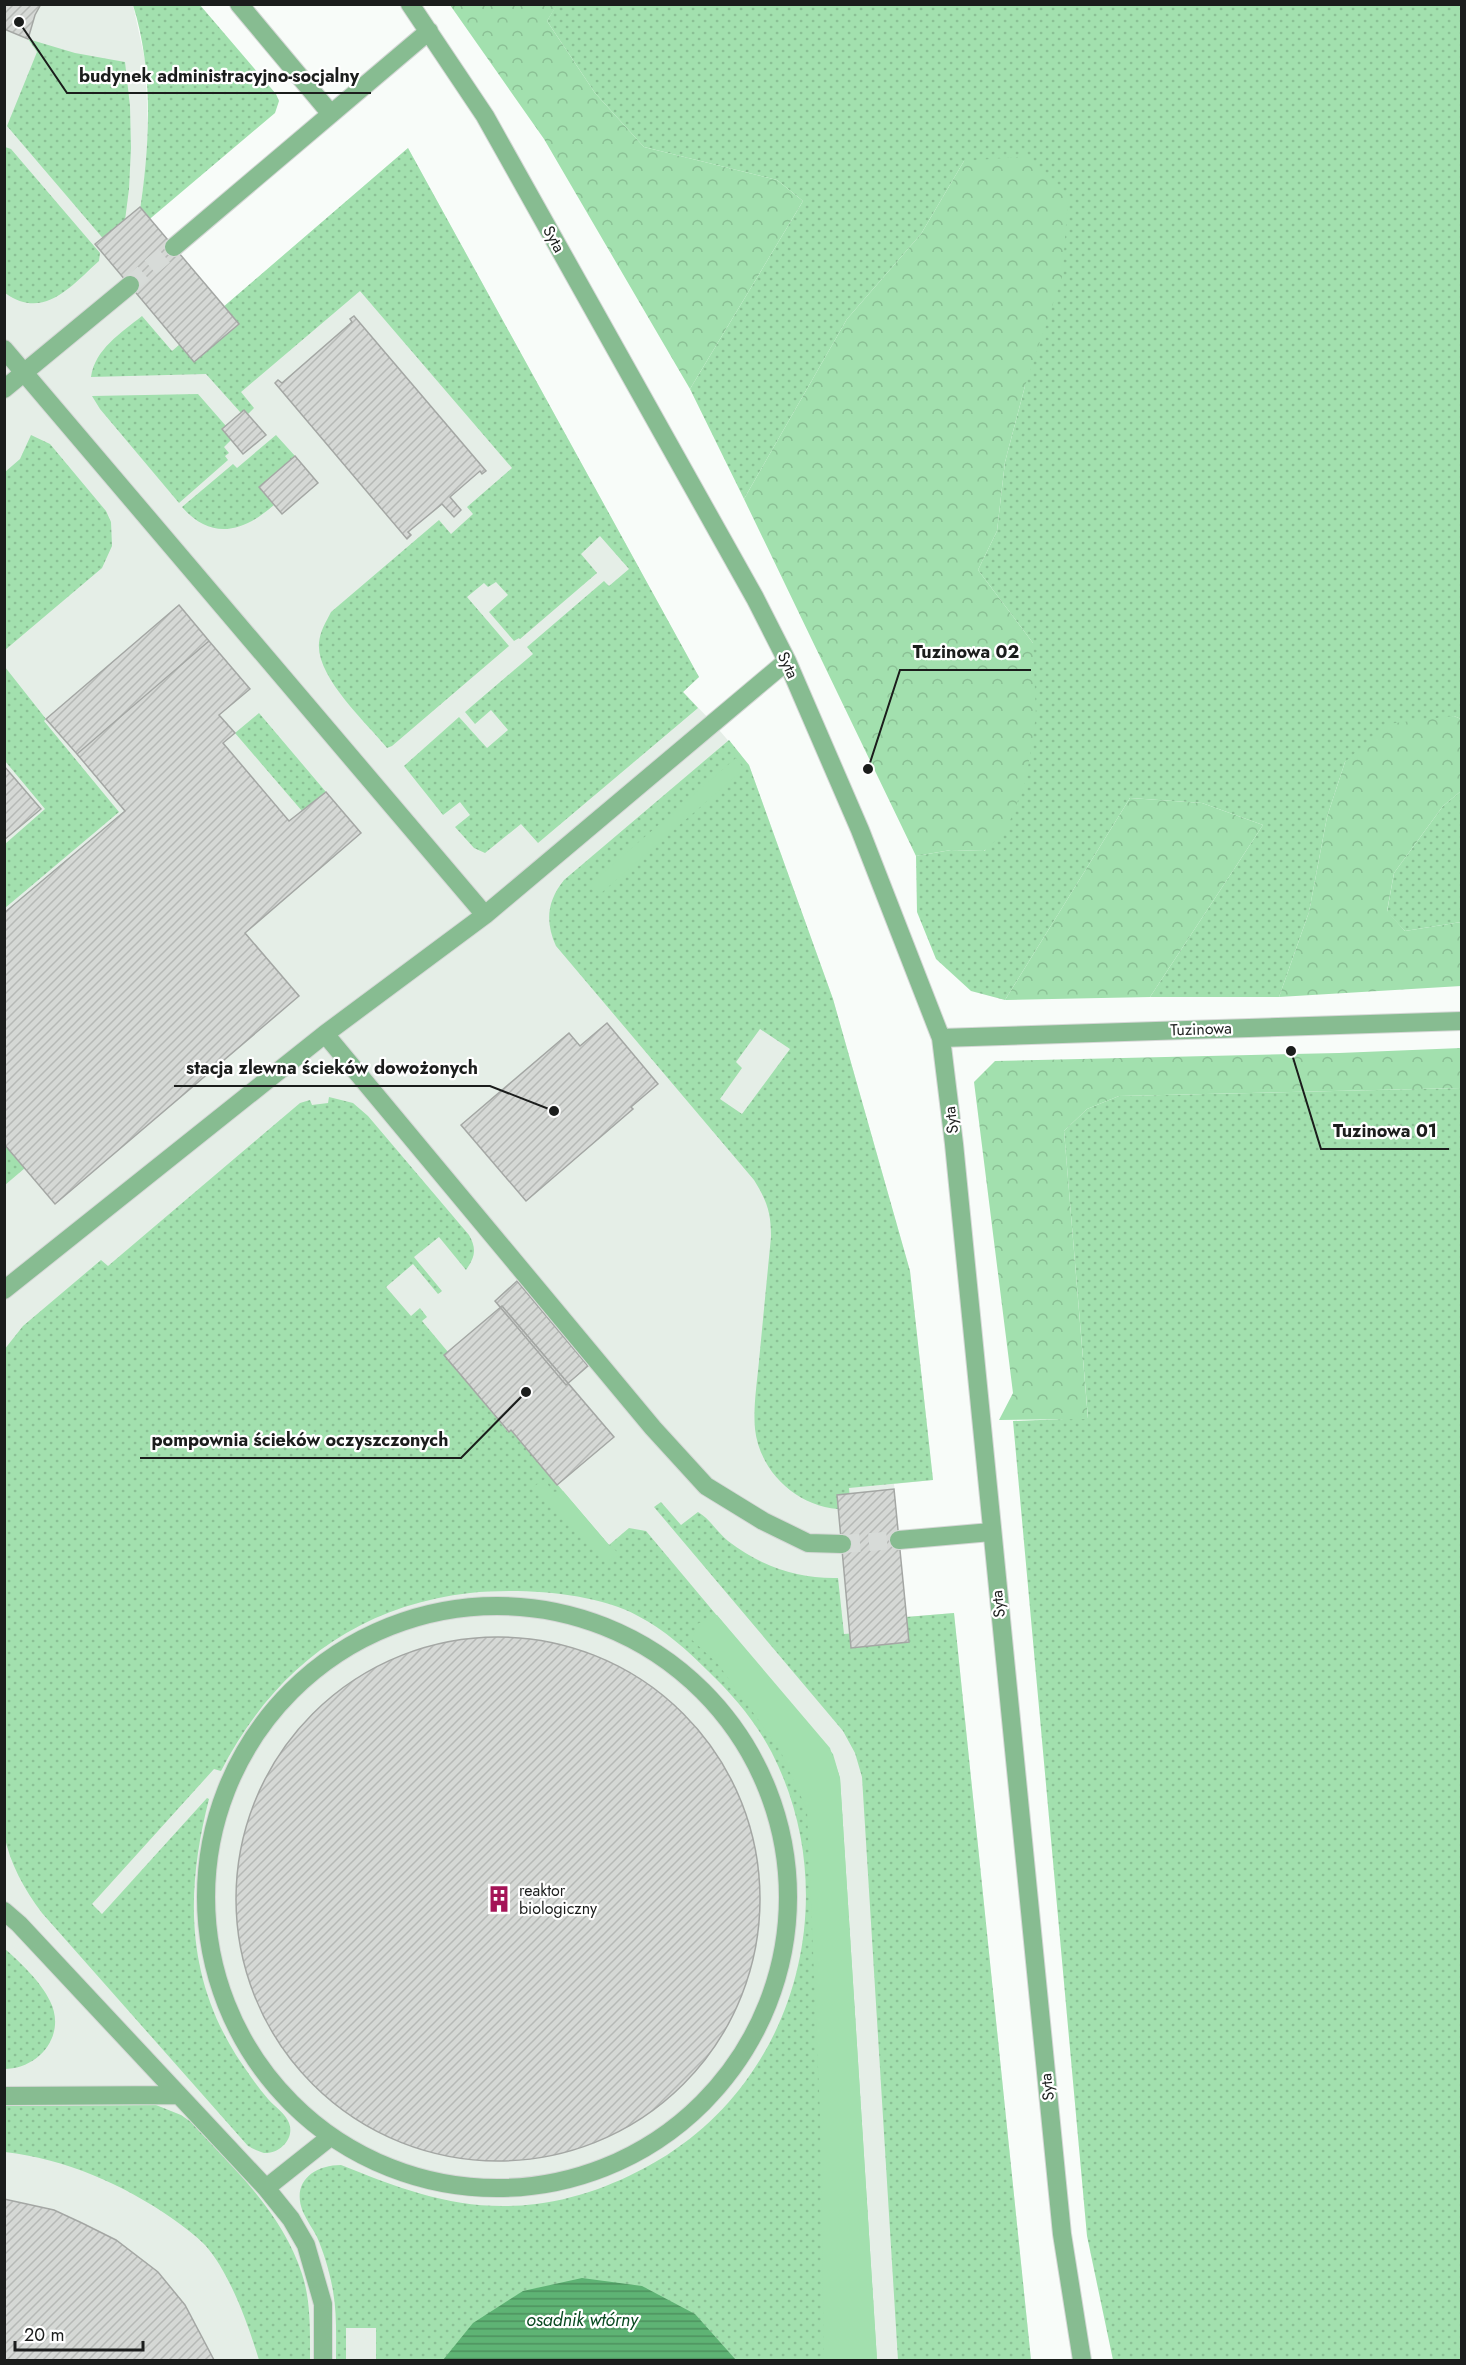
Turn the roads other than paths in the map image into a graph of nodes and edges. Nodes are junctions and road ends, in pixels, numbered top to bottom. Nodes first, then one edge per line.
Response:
1 (240, 4) edge
2 (410, 4) edge
3 (429, 31) junction
4 (332, 114) junction
5 (174, 247) tunnel mouth
6 (130, 285) tunnel mouth
7 (4, 349) edge
8 (24, 372) junction
9 (4, 389) edge
10 (787, 662) junction
11 (485, 915) junction
12 (1461, 1021) edge
13 (326, 1034) junction
14 (941, 1038) junction
15 (4, 1290) edge
16 (991, 1532) junction
17 (899, 1540) tunnel mouth
18 (842, 1544) tunnel mouth
19 (4, 1911) edge
20 (4, 2096) edge
21 (178, 2096) junction
22 (329, 2138) junction
23 (266, 2188) junction
24 (323, 2361) edge
25 (1082, 2361) edge

1 - 4 street
2 - 3 street, Syta
3 - 4 street
3 - 10 street, Syta
4 - 5 street
6 - 8 street
7 - 8 street
8 - 9 street
8 - 11 street
10 - 11 street
10 - 14 street, Syta
11 - 13 street
12 - 14 street, Tuzinowa
13 - 15 street
13 - 18 street
14 - 16 street, Syta
16 - 17 street
16 - 25 street, Syta
19 - 21 street
20 - 21 street
21 - 23 street
22 - 22 street
22 - 23 street
23 - 24 street

